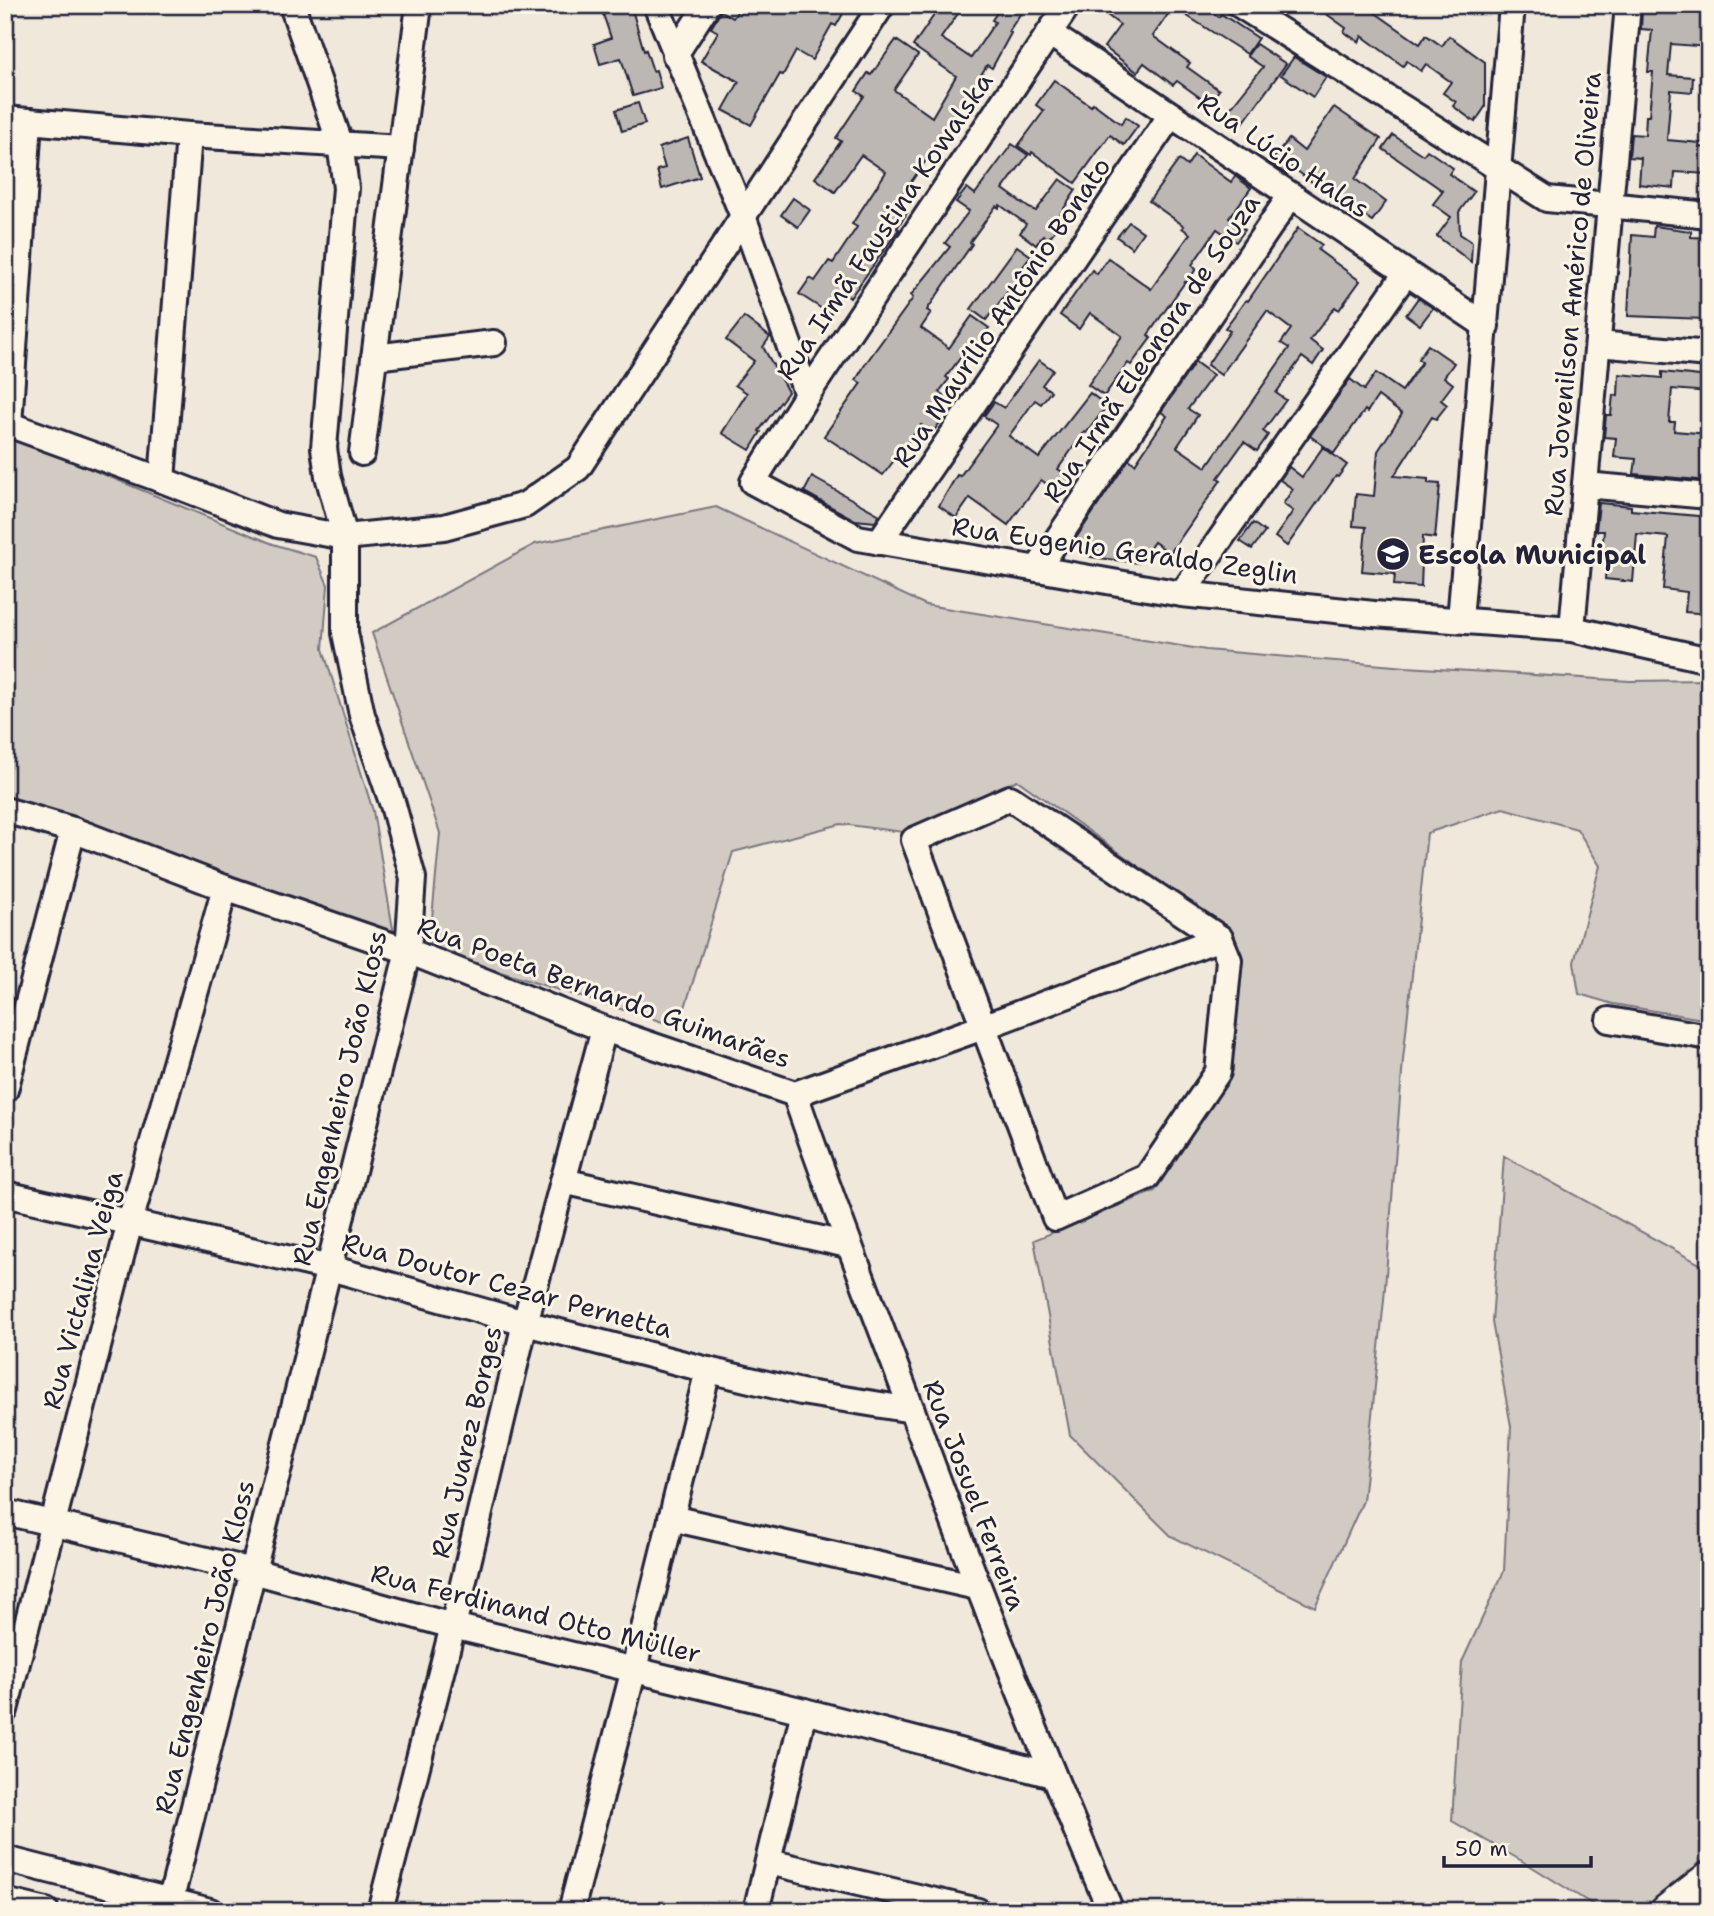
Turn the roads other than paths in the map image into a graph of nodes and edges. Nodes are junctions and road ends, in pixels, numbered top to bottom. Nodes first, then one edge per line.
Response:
1 (292, 5) edge
2 (419, 5) edge
3 (656, 5) edge
4 (706, 5) edge
5 (881, 5) edge
6 (1068, 5) edge
7 (1240, 5) edge
8 (1512, 5) edge
9 (1628, 5) edge
10 (1049, 33) junction
11 (676, 55) junction
12 (1171, 115) junction
13 (17, 120) edge
14 (189, 135) junction
15 (340, 143) junction
16 (401, 148) junction
17 (1499, 169) junction
18 (1291, 195) junction
19 (1610, 206) junction
20 (1709, 215) edge
21 (743, 216) junction
22 (1406, 273) junction
23 (1486, 326) junction
24 (494, 343) dead end
25 (1598, 344) junction
26 (1709, 354) edge
27 (374, 357) junction
28 (807, 395) junction
29 (7, 424) edge
30 (362, 453) dead end
31 (162, 480) junction
32 (753, 482) joint
33 (1585, 485) junction
34 (1709, 496) edge
35 (345, 537) junction
36 (879, 542) junction
37 (1037, 569) junction
38 (1182, 594) junction
39 (1460, 620) junction
40 (1572, 629) junction
41 (1709, 660) edge
42 (5, 810) edge
43 (73, 830) junction
44 (225, 888) junction
45 (1220, 938) junction
46 (408, 951) junction
47 (1609, 1020) dead end
48 (983, 1027) junction
49 (604, 1029) junction
50 (1709, 1037) edge
51 (5, 1090) edge
52 (795, 1094) junction
53 (563, 1181) junction
54 (5, 1194) edge
55 (130, 1222) junction
56 (848, 1245) junction
57 (330, 1268) junction
58 (525, 1322) junction
59 (708, 1370) junction
60 (912, 1410) junction
61 (5, 1512) edge
62 (671, 1518) junction
63 (52, 1524) junction
64 (253, 1571) junction
65 (977, 1587) junction
66 (453, 1626) junction
67 (634, 1669) junction
68 (5, 1710) edge
69 (804, 1711) junction
70 (1052, 1775) junction
71 (5, 1859) edge
72 (769, 1862) junction
73 (1709, 1878) edge
74 (5, 1900) edge
75 (169, 1906) edge
76 (46, 1911) edge
77 (210, 1911) edge
78 (380, 1911) edge
79 (571, 1911) edge
80 (756, 1911) edge
81 (978, 1911) edge
82 (1111, 1911) edge
83 (1667, 1911) edge

1 - 15 street, Rua Engenheiro João Kloss
2 - 16 street
3 - 11 street
4 - 11 street
5 - 21 street
6 - 10 street, Rua Irmã Faustina Kowalska
7 - 17 street
8 - 17 street
9 - 19 street, Rua Jovenilson Américo de Oliveira
10 - 12 street, Rua Lúcio Halas
10 - 28 street, Rua Irmã Faustina Kowalska
11 - 21 street
12 - 18 street, Rua Lúcio Halas
12 - 36 street, Rua Maurílio Antônio Bonato
13 - 14 street
13 - 29 street
14 - 15 street
14 - 31 street
15 - 16 street
15 - 35 street, Rua Engenheiro João Kloss
16 - 27 street
17 - 19 street
17 - 23 street
18 - 22 street, Rua Lúcio Halas
18 - 37 street, Rua Irmã Eleonora de Souza
19 - 20 street
19 - 25 street, Rua Jovenilson Américo de Oliveira
21 - 28 street
21 - 35 street
22 - 23 street, Rua Lúcio Halas
22 - 38 street
23 - 39 street
24 - 27 street
25 - 26 street
25 - 33 street, Rua Jovenilson Américo de Oliveira
27 - 30 street
28 - 32 street, Rua Irmã Faustina Kowalska
29 - 31 street
31 - 35 street
32 - 36 street, Rua Eugenio Geraldo Zeglin
33 - 34 street
33 - 40 street, Rua Jovenilson Américo de Oliveira
35 - 46 street, Rua Engenheiro João Kloss
36 - 37 street, Rua Eugenio Geraldo Zeglin
37 - 38 street, Rua Eugenio Geraldo Zeglin
38 - 39 street, Rua Eugenio Geraldo Zeglin
39 - 40 street, Rua Eugenio Geraldo Zeglin
40 - 41 street, Rua Eugenio Geraldo Zeglin
42 - 43 street, Rua Poeta Bernardo Guimarães
43 - 44 street, Rua Poeta Bernardo Guimarães
43 - 51 street
44 - 46 street, Rua Poeta Bernardo Guimarães
44 - 55 street, Rua Victalina Veiga
45 - 48 street, Rua Poeta Bernardo Guimarães
45 - 48 street
45 - 48 street
46 - 49 street, Rua Poeta Bernardo Guimarães
46 - 57 street, Rua Engenheiro João Kloss
47 - 50 street
48 - 52 street, Rua Poeta Bernardo Guimarães
49 - 52 street, Rua Poeta Bernardo Guimarães
49 - 53 street, Rua Juarez Borges
52 - 56 street, Rua Josuel Ferreira
53 - 56 street
53 - 58 street, Rua Juarez Borges
54 - 55 street, Rua Doutor Cezar Pernetta
55 - 57 street, Rua Doutor Cezar Pernetta
55 - 63 street, Rua Victalina Veiga
56 - 60 street, Rua Josuel Ferreira
57 - 58 street, Rua Doutor Cezar Pernetta
57 - 64 street, Rua Engenheiro João Kloss
58 - 59 street, Rua Doutor Cezar Pernetta
58 - 66 street, Rua Juarez Borges
59 - 60 street, Rua Doutor Cezar Pernetta
59 - 62 street
60 - 65 street, Rua Josuel Ferreira
61 - 63 street, Rua Ferdinand Otto Müller
62 - 65 street
62 - 67 street
63 - 64 street, Rua Ferdinand Otto Müller
63 - 68 street, Rua Victalina Veiga
64 - 66 street, Rua Ferdinand Otto Müller
64 - 75 street, Rua Engenheiro João Kloss
65 - 70 street, Rua Josuel Ferreira
66 - 67 street, Rua Ferdinand Otto Müller
66 - 78 street, Rua Juarez Borges
67 - 69 street, Rua Ferdinand Otto Müller
67 - 79 street
69 - 70 street, Rua Ferdinand Otto Müller
69 - 72 street
70 - 82 street, Rua Josuel Ferreira
71 - 75 street
72 - 80 street
72 - 81 street
73 - 83 main road
74 - 76 street
75 - 77 street

